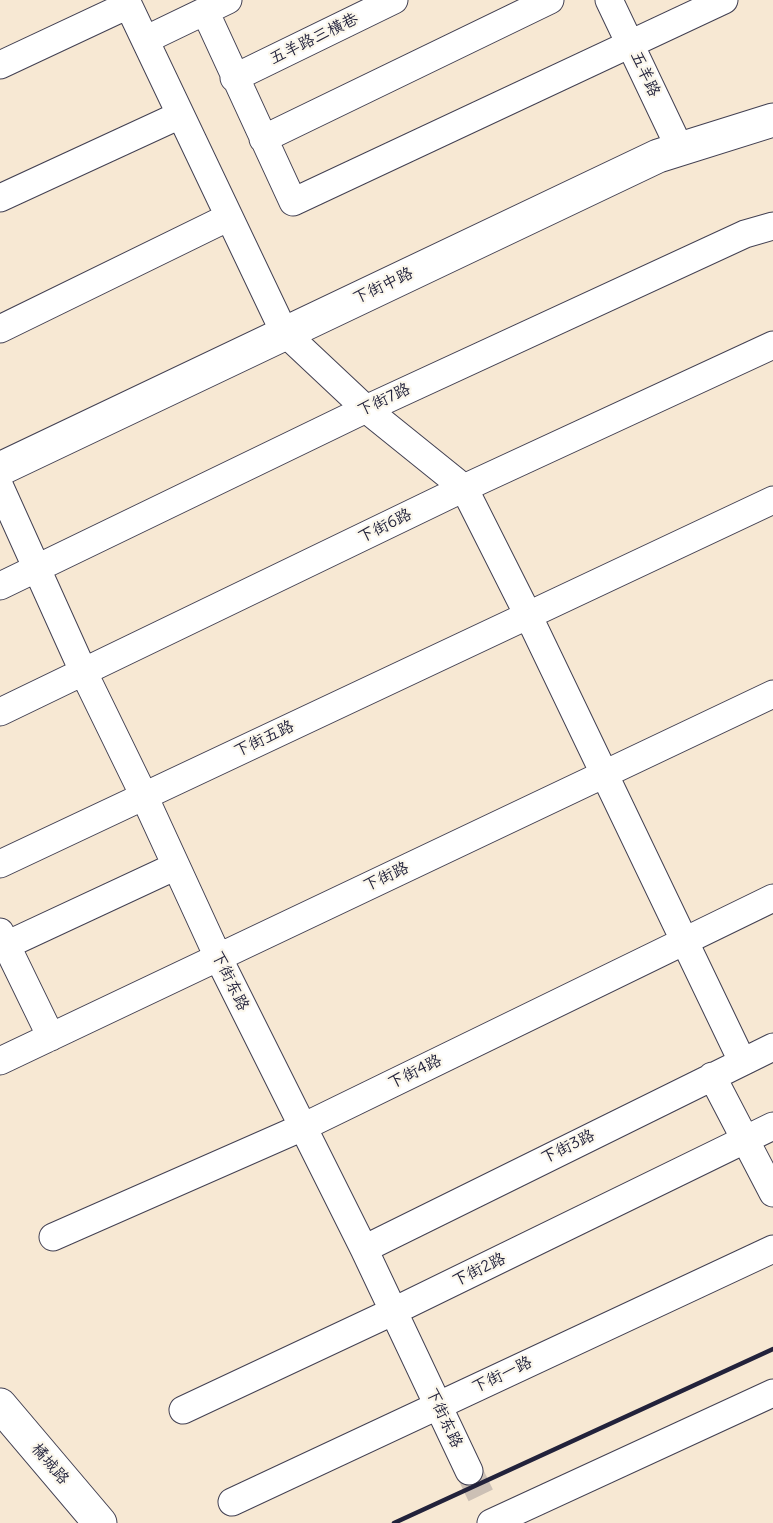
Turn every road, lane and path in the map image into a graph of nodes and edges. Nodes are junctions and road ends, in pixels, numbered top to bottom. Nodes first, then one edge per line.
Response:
1 (394, 0) edge
2 (550, 0) edge
3 (609, 0) edge
4 (724, 0) edge
5 (127, 3) edge
6 (217, 6) edge
7 (145, 40) junction
8 (630, 44) junction
9 (0, 65) edge
10 (234, 78) junction
11 (180, 115) junction
12 (773, 120) edge
13 (263, 139) junction
14 (680, 149) junction
15 (0, 198) edge
16 (229, 217) junction
17 (773, 226) edge
18 (0, 328) edge
19 (284, 332) junction
20 (773, 345) edge
21 (366, 409) junction
22 (0, 469) edge
23 (0, 487) edge
24 (464, 488) junction
25 (773, 500) edge
26 (36, 568) junction
27 (0, 586) edge
28 (528, 615) junction
29 (82, 671) junction
30 (773, 694) edge
31 (0, 712) edge
32 (604, 773) junction
33 (144, 796) junction
34 (0, 864) edge
35 (176, 866) junction
36 (773, 898) edge
37 (683, 940) junction
38 (2, 942) edge
39 (218, 957) junction
40 (51, 1037) junction
41 (773, 1047) edge
42 (0, 1061) edge
43 (742, 1061) junction
44 (712, 1076) junction
45 (773, 1126) edge
46 (303, 1127) junction
47 (744, 1140) junction
48 (773, 1193) edge
49 (53, 1237) dead end
50 (364, 1249) junction
51 (773, 1249) edge
52 (394, 1311) junction
53 (773, 1393) edge
54 (0, 1405) edge
55 (438, 1405) junction
56 (183, 1410) dead end
57 (469, 1471) tunnel mouth
58 (232, 1502) dead end
59 (489, 1515) edge
60 (100, 1523) edge

1 - 10 street, 五羊路三横巷
2 - 13 street
3 - 8 street, 五羊路
4 - 8 street
5 - 7 street
5 - 9 street
6 - 7 street
6 - 10 street
7 - 11 street
8 - 13 street
8 - 14 street, 五羊路
10 - 13 street
11 - 15 street
11 - 16 street
12 - 14 street, 下街中路
14 - 19 street, 下街中路
16 - 18 street
16 - 19 street
17 - 21 street, 下街7路
19 - 21 street
19 - 22 street, 下街中路
20 - 24 street, 下街6路
21 - 24 street
21 - 26 street, 下街7路
23 - 26 street, 下街东路
24 - 28 street
24 - 29 street, 下街6路
25 - 28 street, 下街五路
26 - 27 street, 下街7路
26 - 29 street, 下街东路
28 - 32 street
28 - 33 street, 下街五路
29 - 31 street, 下街6路
29 - 33 street, 下街东路
30 - 32 street, 下街路
32 - 37 street
32 - 39 street, 下街路
33 - 34 street, 下街五路
33 - 35 street, 下街东路
35 - 38 street
35 - 39 street, 下街东路
36 - 37 street, 下街4路
37 - 43 street
37 - 46 street, 下街4路
38 - 40 street
39 - 40 street, 下街路
39 - 46 street, 下街东路
40 - 42 street, 下街路
41 - 43 street, 下街3路
43 - 44 street, 下街3路
44 - 47 street
44 - 50 street, 下街3路
45 - 47 street, 下街2路
46 - 49 street, 下街4路
46 - 50 street, 下街东路
47 - 48 street
47 - 52 street, 下街2路
50 - 52 street, 下街东路
51 - 55 street, 下街一路
52 - 55 street, 下街东路
52 - 56 street, 下街2路
53 - 59 street
54 - 60 street, 橘城路
55 - 57 street, 下街东路
55 - 58 street, 下街一路

